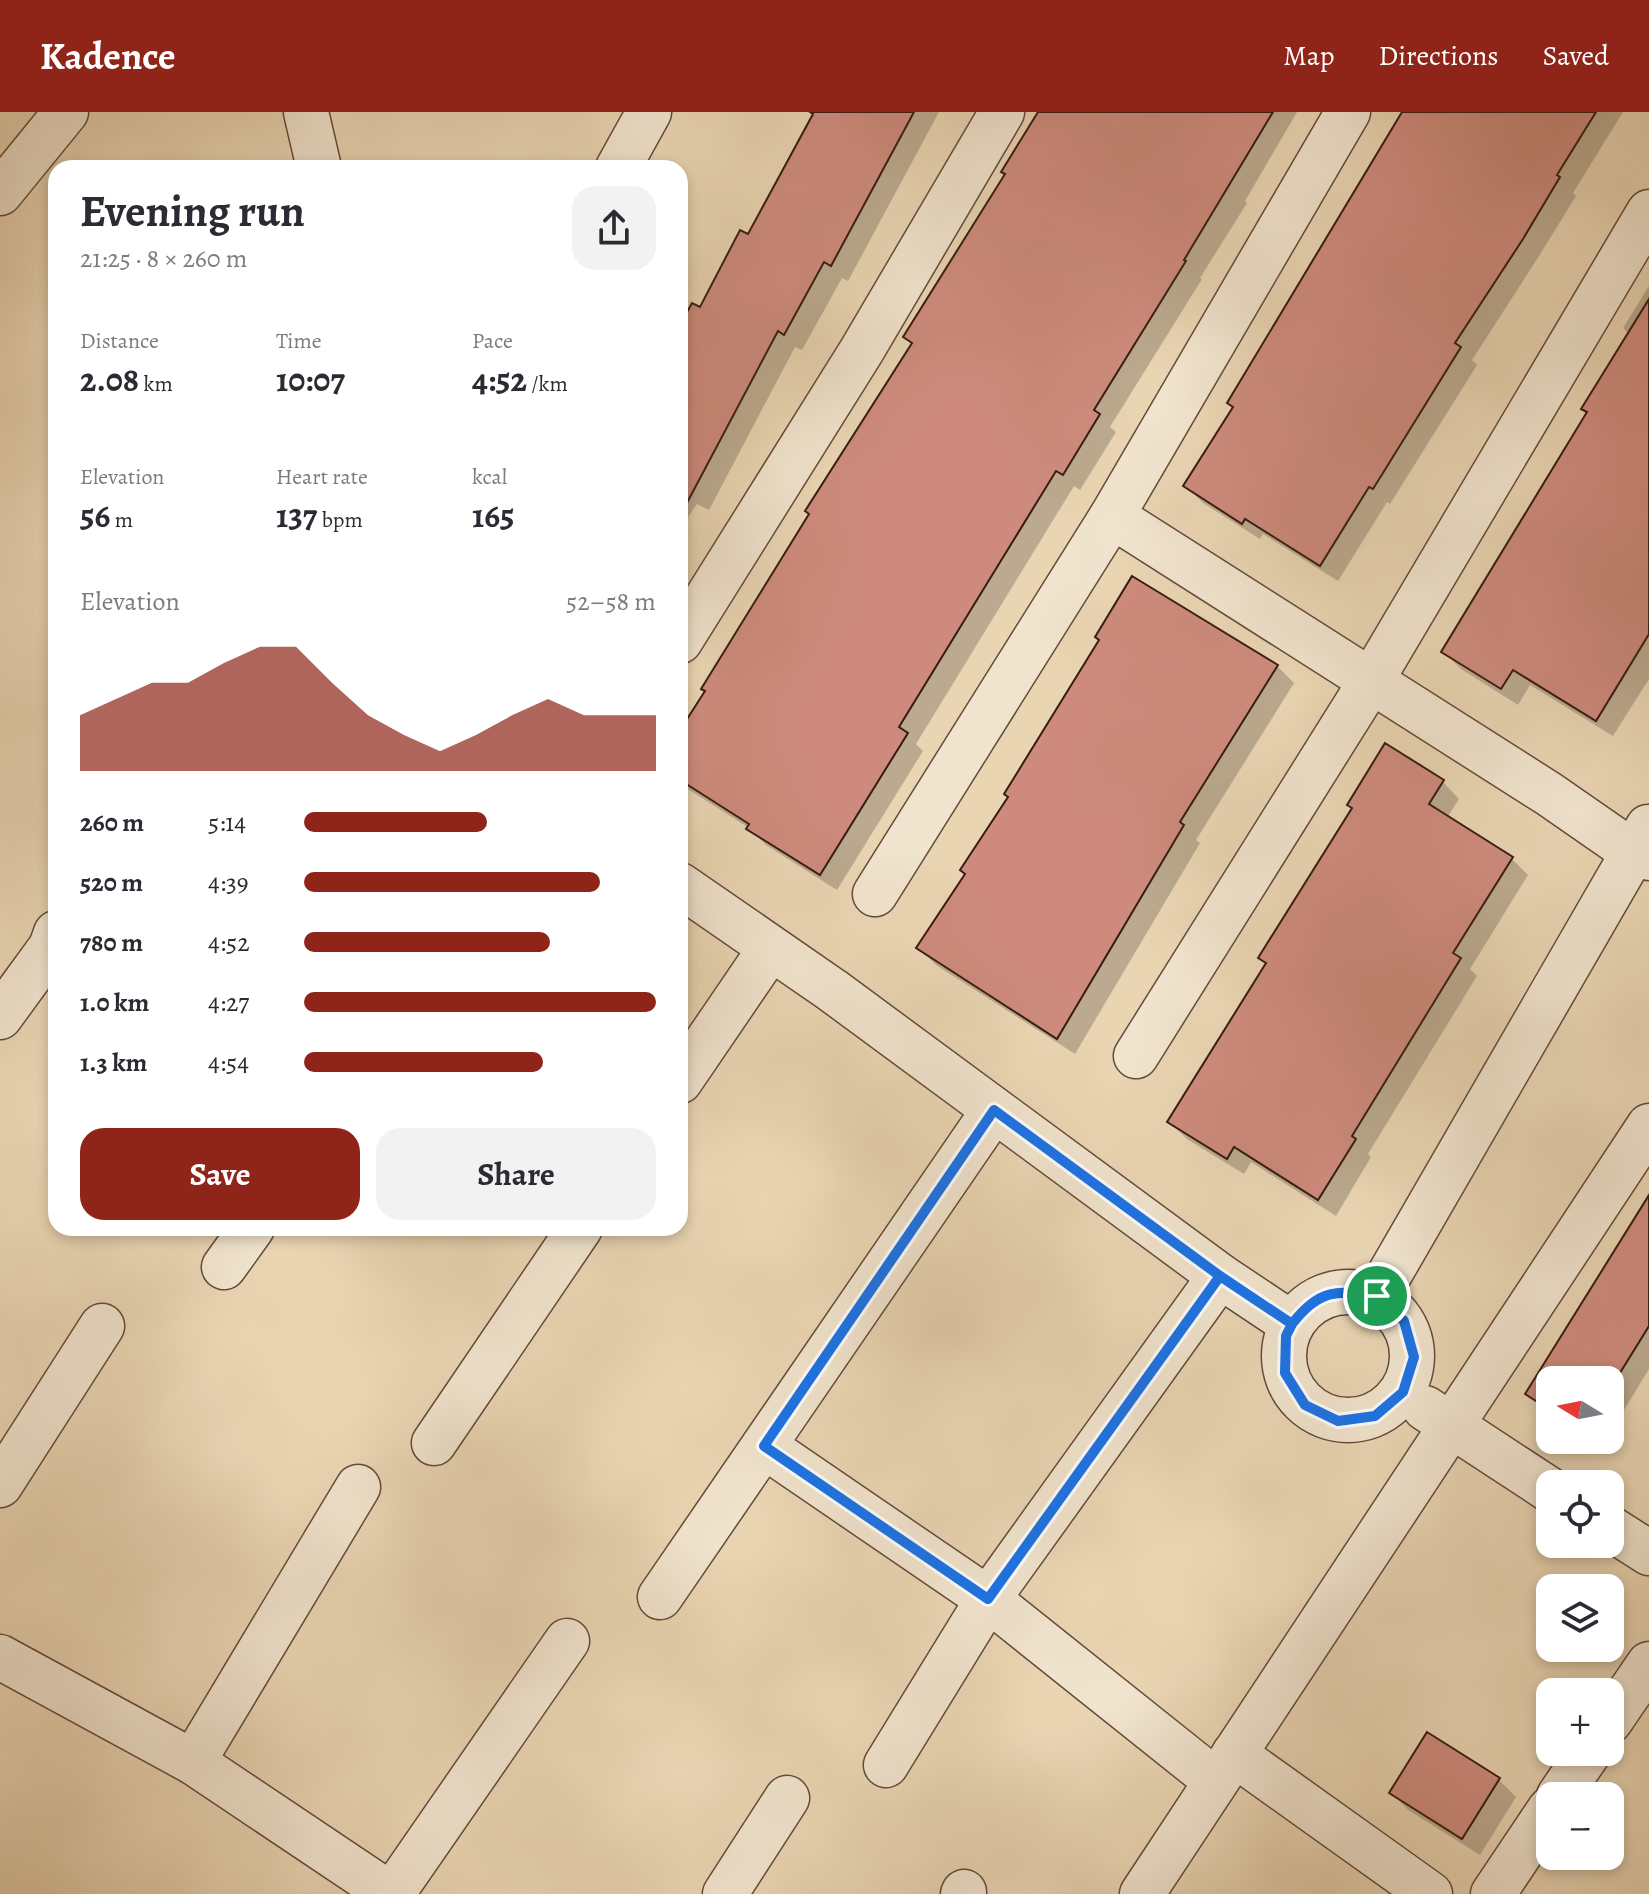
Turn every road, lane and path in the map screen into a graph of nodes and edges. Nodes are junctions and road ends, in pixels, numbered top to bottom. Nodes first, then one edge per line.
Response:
1 (66, 112) edge
2 (306, 112) edge
3 (649, 112) edge
4 (1002, 112) edge
5 (1348, 112) edge
6 (15, 148) edge
7 (317, 160) edge
8 (622, 160) edge
9 (0, 193) edge
10 (1649, 212) edge
11 (1112, 516) junction
12 (688, 628) edge
13 (1371, 681) junction
14 (1644, 845) edge
15 (688, 891) edge
16 (875, 894) dead end
17 (770, 949) junction
18 (48, 951) edge
19 (0, 1017) edge
20 (1136, 1056) dead end
21 (688, 1069) edge
22 (994, 1110) junction
23 (1649, 1126) edge
24 (246, 1236) edge
25 (575, 1236) edge
26 (224, 1267) dead end
27 (1220, 1276) junction
28 (1377, 1296) junction
29 (1292, 1324) junction
30 (102, 1326) dead end
31 (1403, 1392) junction
32 (1450, 1426) junction
33 (434, 1443) dead end
34 (764, 1446) junction
35 (1536, 1481) edge
36 (0, 1485) edge
37 (358, 1487) dead end
38 (1624, 1537) edge
39 (1649, 1553) edge
40 (660, 1597) dead end
41 (988, 1599) junction
42 (567, 1641) dead end
43 (0, 1657) edge
44 (1649, 1664) edge
45 (1624, 1701) edge
46 (193, 1762) junction
47 (886, 1765) dead end
48 (1225, 1768) junction
49 (787, 1798) dead end
50 (1536, 1830) edge
51 (391, 1894) edge
52 (725, 1894) edge
53 (1142, 1894) edge
54 (1430, 1894) edge
55 (1493, 1894) edge

1 - 6 street
2 - 7 street
3 - 8 street
4 - 12 street
5 - 11 street
6 - 9 street
10 - 13 street
11 - 13 street
11 - 16 street
13 - 14 street
13 - 20 street
14 - 28 street
15 - 17 street
17 - 21 street
17 - 22 street
18 - 19 street
22 - 27 street
22 - 34 street
23 - 32 street
24 - 26 street
25 - 33 street
27 - 29 street
27 - 41 street
28 - 29 street
28 - 31 street
29 - 31 street
30 - 36 street
31 - 32 street
32 - 35 street
32 - 48 street
34 - 40 street
34 - 41 street
37 - 46 street
38 - 39 street
41 - 47 street
41 - 48 street
42 - 51 street
43 - 46 street
44 - 45 street
46 - 51 street
48 - 53 street
48 - 54 street
49 - 52 street
50 - 55 street

